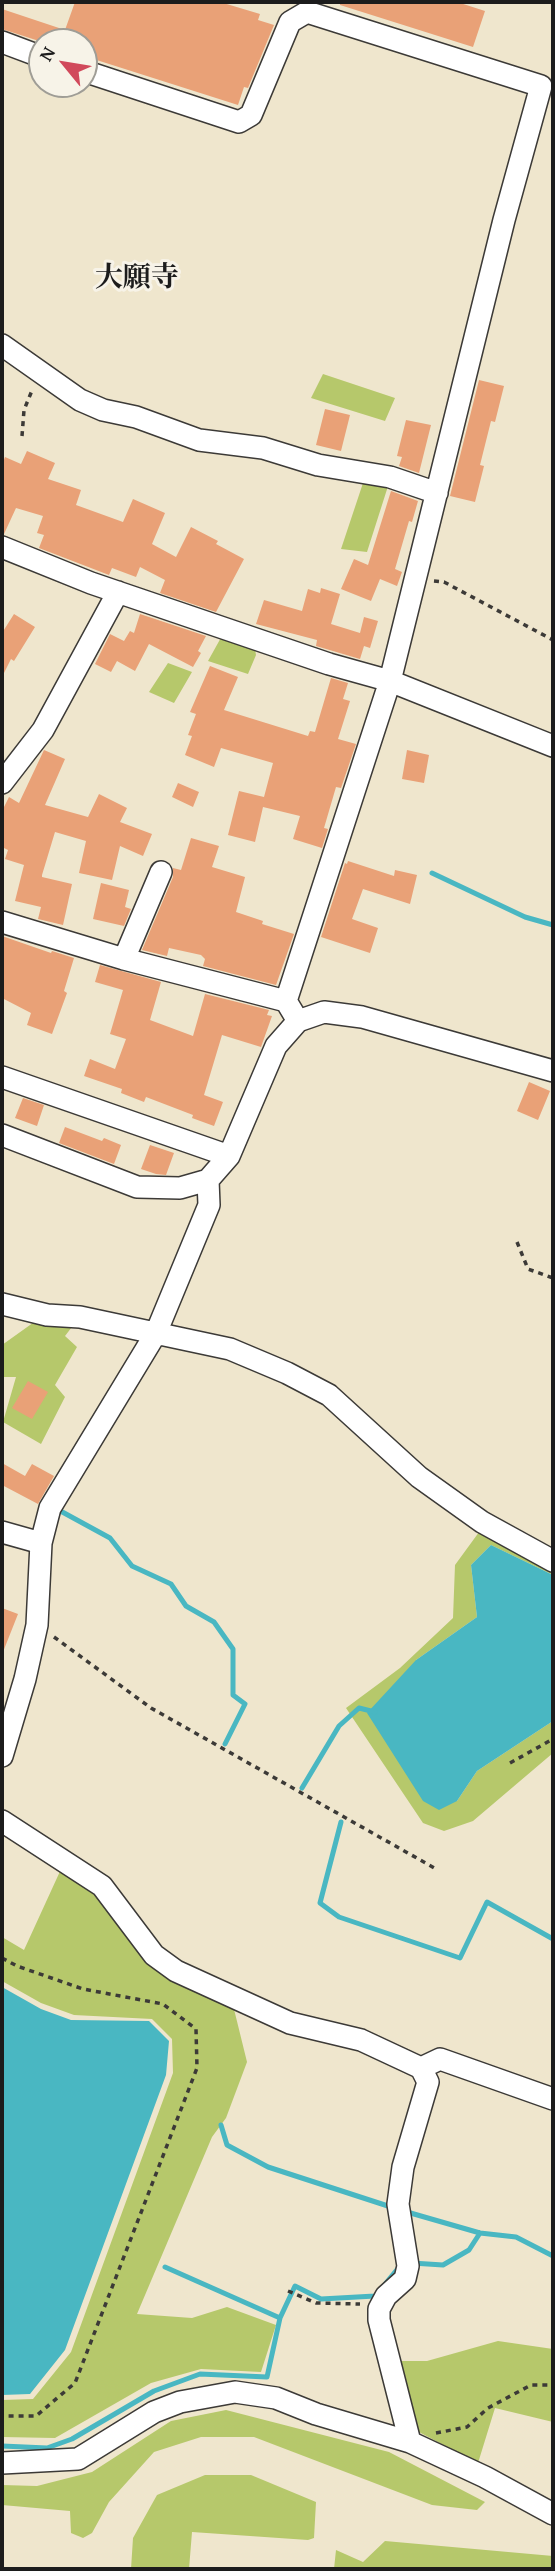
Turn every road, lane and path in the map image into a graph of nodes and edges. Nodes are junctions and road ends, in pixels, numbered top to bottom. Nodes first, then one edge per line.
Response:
1 (2, 42) edge
2 (28, 52) edge
3 (98, 76) edge
4 (547, 88) edge
5 (2, 345) edge
6 (40, 372) junction
7 (22, 436) dead end
8 (437, 493) junction
9 (2, 547) edge
10 (416, 579) junction
11 (118, 592) junction
12 (553, 640) edge
13 (390, 681) junction
14 (553, 746) edge
15 (2, 783) edge
16 (161, 872) dead end
17 (2, 922) edge
18 (124, 959) junction
19 (286, 1001) junction
20 (299, 1021) junction
21 (553, 1071) edge
22 (2, 1077) edge
23 (2, 1135) edge
24 (229, 1156) junction
25 (208, 1180) junction
26 (517, 1242) dead end
27 (553, 1278) edge
28 (2, 1304) edge
29 (159, 1324) junction
30 (2, 1532) edge
31 (41, 1543) junction
32 (553, 1561) edge
33 (37, 1625) junction
34 (553, 1739) edge
35 (3, 1746) edge
36 (510, 1763) dead end
37 (2, 1821) edge
38 (438, 1870) dead end
39 (2, 1958) edge
40 (421, 2068) junction
41 (553, 2099) edge
42 (288, 2291) dead end
43 (379, 2309) junction
44 (553, 2385) edge
45 (2, 2416) edge
46 (410, 2442) junction
47 (2, 2463) edge
48 (553, 2514) edge

1 - 2 street
3 - 4 street
4 - 8 street
5 - 6 street
6 - 7 path
6 - 8 street
8 - 10 street
9 - 11 street
10 - 12 path
10 - 13 street
11 - 13 street
11 - 15 street
13 - 14 street
13 - 19 street
16 - 18 street
17 - 18 street
18 - 19 street
19 - 20 street
20 - 21 street
20 - 24 street
22 - 24 street
23 - 25 street
24 - 25 street
25 - 29 street
26 - 27 path
28 - 29 street
29 - 31 street
29 - 32 street
30 - 31 street
31 - 33 street
33 - 35 street
33 - 38 path
34 - 36 path
37 - 40 street
39 - 45 path
40 - 41 street
40 - 43 street
42 - 43 path
43 - 46 street
44 - 46 path
46 - 47 street
46 - 48 street

